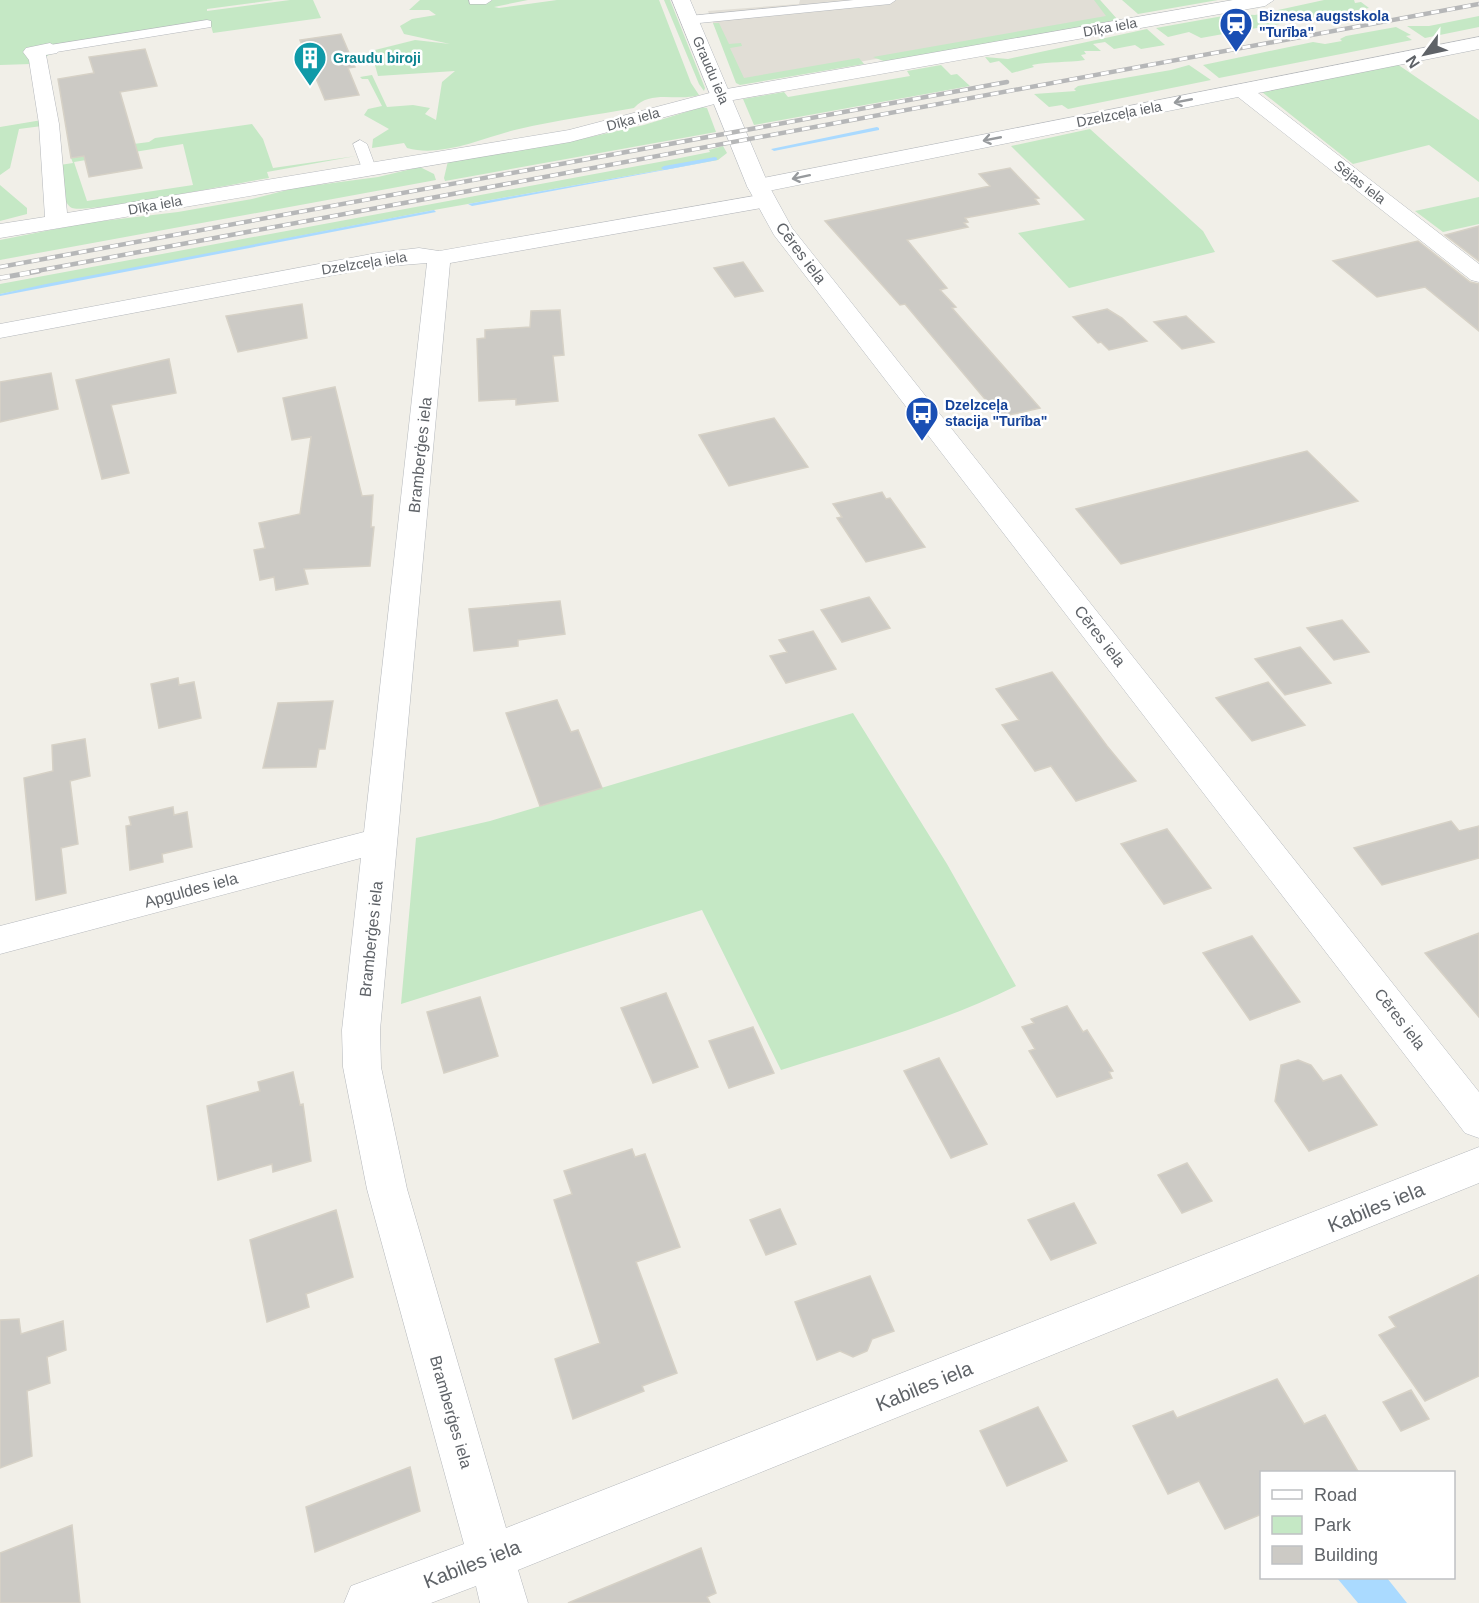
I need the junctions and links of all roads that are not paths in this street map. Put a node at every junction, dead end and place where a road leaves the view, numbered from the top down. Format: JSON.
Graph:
{"nodes":[{"id":1,"x":681,"y":0,"type":"edge"},
{"id":2,"x":890,"y":0,"type":"edge"},
{"id":3,"x":1265,"y":0,"type":"edge"},
{"id":4,"x":822,"y":3,"type":"edge"},
{"id":5,"x":1122,"y":8,"type":"dead end"},
{"id":6,"x":689,"y":20,"type":"junction"},
{"id":7,"x":1137,"y":22,"type":"junction"},
{"id":8,"x":207,"y":24,"type":"dead end"},
{"id":9,"x":1479,"y":43,"type":"edge"},
{"id":10,"x":50,"y":49,"type":"joint"},
{"id":11,"x":1241,"y":89,"type":"junction"},
{"id":12,"x":721,"y":96,"type":"junction"},
{"id":13,"x":741,"y":140,"type":"joint"},
{"id":14,"x":360,"y":144,"type":"dead end"},
{"id":15,"x":370,"y":171,"type":"junction"},
{"id":16,"x":762,"y":194,"type":"junction"},
{"id":17,"x":57,"y":223,"type":"junction"},
{"id":18,"x":0,"y":231,"type":"edge"},
{"id":19,"x":439,"y":258,"type":"junction"},
{"id":20,"x":1479,"y":275,"type":"edge"},
{"id":21,"x":0,"y":331,"type":"edge"},
{"id":22,"x":382,"y":840,"type":"junction"},
{"id":23,"x":0,"y":940,"type":"edge"},
{"id":24,"x":1479,"y":1121,"type":"edge"},
{"id":25,"x":1479,"y":1165,"type":"edge"},
{"id":26,"x":492,"y":1557,"type":"junction"},
{"id":27,"x":368,"y":1603,"type":"edge"},
{"id":28,"x":504,"y":1603,"type":"edge"}],
"edges":[{"from":1,"to":6,"type":"street","name":"Graudu iela"},
{"from":2,"to":4,"type":"lane"},
{"from":3,"to":7,"type":"street","name":"Dīķa iela"},
{"from":4,"to":6,"type":"lane"},
{"from":5,"to":7,"type":"street"},
{"from":6,"to":12,"type":"street","name":"Graudu iela"},
{"from":7,"to":12,"type":"street","name":"Dīķa iela"},
{"from":8,"to":10,"type":"lane"},
{"from":9,"to":11,"type":"street","name":"Dzelzceļa iela"},
{"from":10,"to":17,"type":"street"},
{"from":11,"to":16,"type":"street","name":"Dzelzceļa iela","one_way":true},
{"from":11,"to":20,"type":"street","name":"Sējas iela"},
{"from":12,"to":13,"type":"street","name":"Graudu iela"},
{"from":12,"to":15,"type":"street","name":"Dīķa iela"},
{"from":13,"to":16,"type":"street","name":"Cēres iela"},
{"from":14,"to":15,"type":"lane"},
{"from":15,"to":17,"type":"street","name":"Dīķa iela"},
{"from":16,"to":19,"type":"street","name":"Dzelzceļa iela"},
{"from":16,"to":24,"type":"street","name":"Cēres iela"},
{"from":17,"to":18,"type":"street","name":"Dīķa iela"},
{"from":19,"to":21,"type":"street","name":"Dzelzceļa iela"},
{"from":19,"to":22,"type":"street","name":"Bramberģes iela"},
{"from":22,"to":23,"type":"street","name":"Apguldes iela"},
{"from":22,"to":26,"type":"street","name":"Bramberģes iela"},
{"from":25,"to":26,"type":"street","name":"Kabiles iela"},
{"from":26,"to":27,"type":"street","name":"Kabiles iela"},
{"from":26,"to":28,"type":"street","name":"Bramberģes iela"}]}
